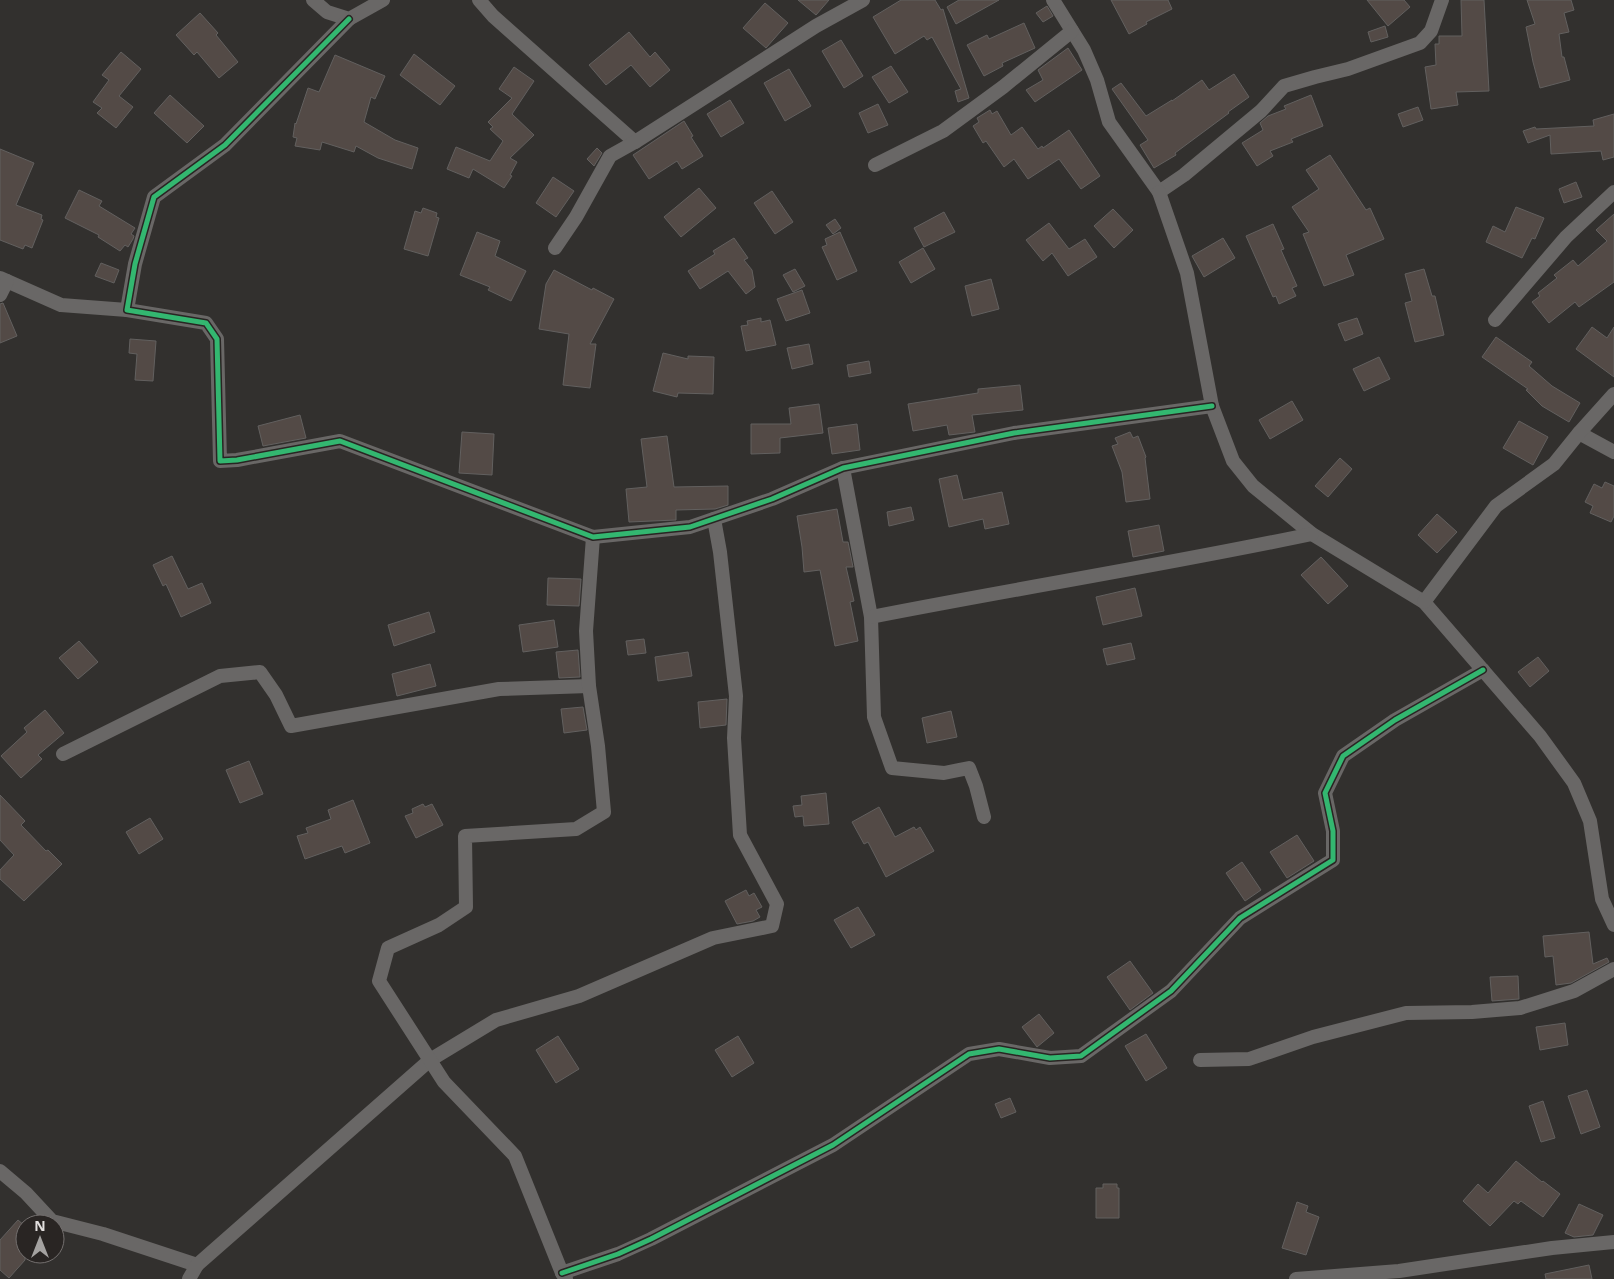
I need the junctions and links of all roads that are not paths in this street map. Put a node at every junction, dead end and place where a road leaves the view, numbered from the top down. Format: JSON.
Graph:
{"nodes":[{"id":1,"x":314,"y":0,"type":"edge"},
{"id":2,"x":383,"y":0,"type":"edge"},
{"id":3,"x":479,"y":0,"type":"edge"},
{"id":4,"x":863,"y":0,"type":"edge"},
{"id":5,"x":1053,"y":0,"type":"edge"},
{"id":6,"x":1442,"y":0,"type":"edge"},
{"id":7,"x":348,"y":19,"type":"junction"},
{"id":8,"x":1072,"y":31,"type":"junction"},
{"id":9,"x":636,"y":142,"type":"junction"},
{"id":10,"x":875,"y":165,"type":"dead end"},
{"id":11,"x":1159,"y":192,"type":"junction"},
{"id":12,"x":1614,"y":192,"type":"edge"},
{"id":13,"x":555,"y":248,"type":"dead end"},
{"id":14,"x":4,"y":279,"type":"edge"},
{"id":15,"x":0,"y":294,"type":"edge"},
{"id":16,"x":127,"y":310,"type":"junction"},
{"id":17,"x":1495,"y":320,"type":"dead end"},
{"id":18,"x":1614,"y":394,"type":"edge"},
{"id":19,"x":1212,"y":406,"type":"junction"},
{"id":20,"x":1579,"y":433,"type":"junction"},
{"id":21,"x":1614,"y":452,"type":"edge"},
{"id":22,"x":843,"y":468,"type":"junction"},
{"id":23,"x":714,"y":519,"type":"junction"},
{"id":24,"x":1312,"y":534,"type":"junction"},
{"id":25,"x":593,"y":537,"type":"junction"},
{"id":26,"x":1424,"y":602,"type":"junction"},
{"id":27,"x":871,"y":617,"type":"junction"},
{"id":28,"x":1482,"y":670,"type":"junction"},
{"id":29,"x":589,"y":686,"type":"junction"},
{"id":30,"x":63,"y":754,"type":"dead end"},
{"id":31,"x":984,"y":817,"type":"dead end"},
{"id":32,"x":1614,"y":924,"type":"edge"},
{"id":33,"x":1614,"y":969,"type":"edge"},
{"id":34,"x":430,"y":1060,"type":"junction"},
{"id":35,"x":1200,"y":1060,"type":"dead end"},
{"id":36,"x":0,"y":1171,"type":"edge"},
{"id":37,"x":1614,"y":1242,"type":"edge"},
{"id":38,"x":197,"y":1265,"type":"junction"},
{"id":39,"x":564,"y":1276,"type":"edge"},
{"id":40,"x":189,"y":1279,"type":"edge"},
{"id":41,"x":1296,"y":1279,"type":"edge"}],
"edges":[{"from":1,"to":7,"type":"street"},
{"from":2,"to":7,"type":"street"},
{"from":3,"to":9,"type":"street"},
{"from":4,"to":9,"type":"street"},
{"from":5,"to":8,"type":"street"},
{"from":6,"to":11,"type":"street"},
{"from":7,"to":16,"type":"street"},
{"from":8,"to":10,"type":"street"},
{"from":8,"to":11,"type":"street"},
{"from":9,"to":13,"type":"street"},
{"from":11,"to":19,"type":"street"},
{"from":12,"to":17,"type":"street"},
{"from":14,"to":15,"type":"street"},
{"from":14,"to":16,"type":"street"},
{"from":16,"to":25,"type":"street"},
{"from":18,"to":20,"type":"street"},
{"from":19,"to":22,"type":"street"},
{"from":19,"to":24,"type":"street"},
{"from":20,"to":21,"type":"street"},
{"from":20,"to":26,"type":"street"},
{"from":22,"to":23,"type":"street"},
{"from":22,"to":27,"type":"street"},
{"from":23,"to":25,"type":"street"},
{"from":23,"to":34,"type":"street"},
{"from":24,"to":26,"type":"street"},
{"from":24,"to":27,"type":"street"},
{"from":25,"to":29,"type":"street"},
{"from":26,"to":28,"type":"street"},
{"from":27,"to":31,"type":"street"},
{"from":28,"to":32,"type":"street"},
{"from":28,"to":39,"type":"street"},
{"from":29,"to":30,"type":"street"},
{"from":29,"to":34,"type":"street"},
{"from":33,"to":35,"type":"street"},
{"from":34,"to":38,"type":"street"},
{"from":34,"to":39,"type":"street"},
{"from":36,"to":38,"type":"street"},
{"from":37,"to":41,"type":"street"},
{"from":38,"to":40,"type":"street"}]}
